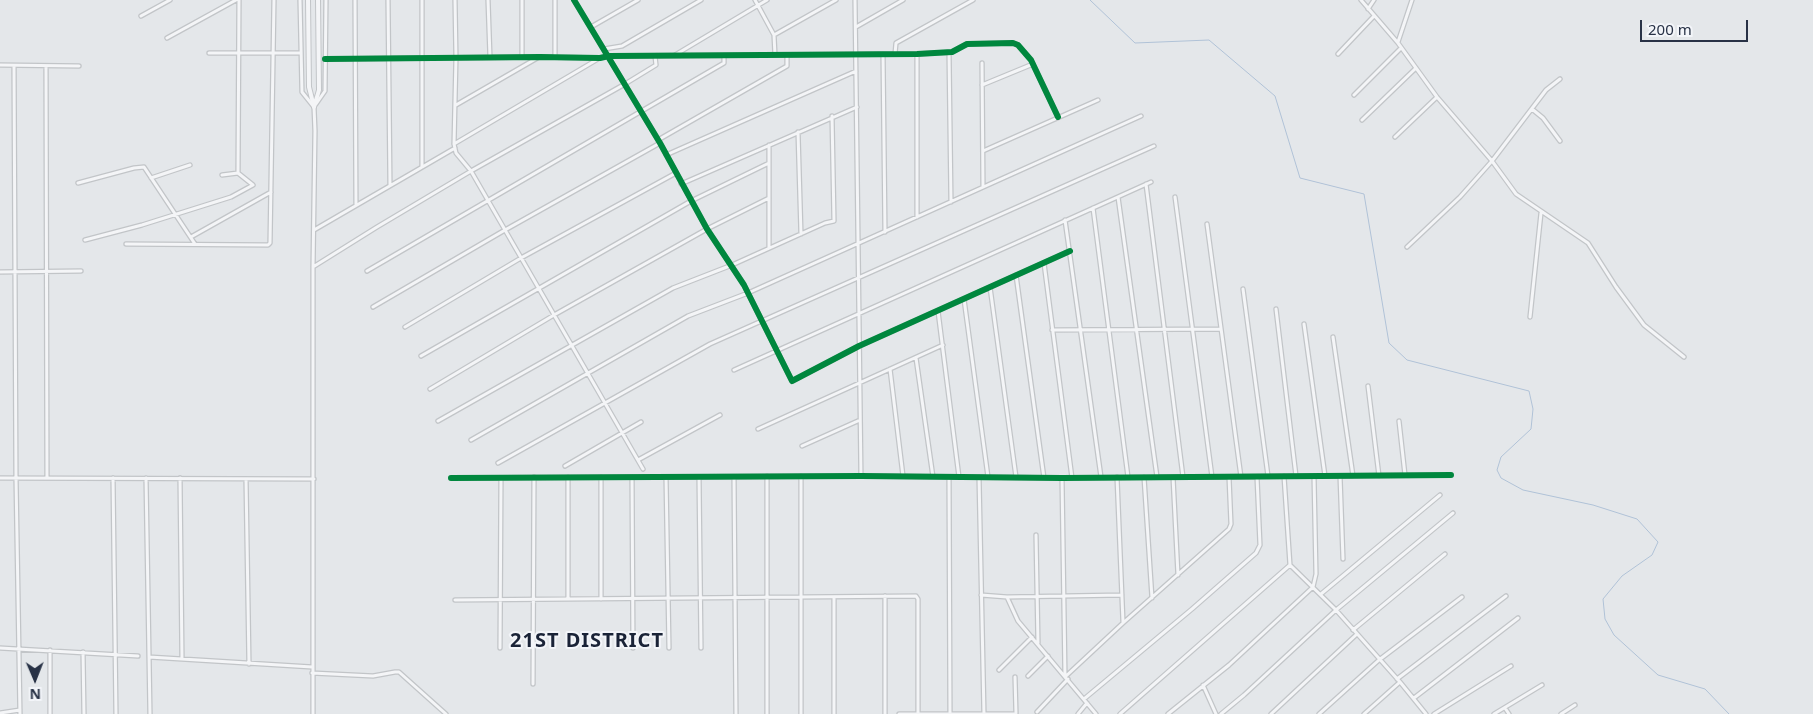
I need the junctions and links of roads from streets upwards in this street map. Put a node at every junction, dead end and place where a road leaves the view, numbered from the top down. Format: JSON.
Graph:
{"nodes":[{"id":1,"x":170,"y":0,"type":"edge"},
{"id":2,"x":238,"y":0,"type":"edge"},
{"id":3,"x":274,"y":0,"type":"edge"},
{"id":4,"x":300,"y":0,"type":"edge"},
{"id":5,"x":308,"y":0,"type":"edge"},
{"id":6,"x":318,"y":0,"type":"edge"},
{"id":7,"x":326,"y":0,"type":"edge"},
{"id":8,"x":355,"y":0,"type":"edge"},
{"id":9,"x":388,"y":0,"type":"edge"},
{"id":10,"x":422,"y":0,"type":"edge"},
{"id":11,"x":455,"y":0,"type":"edge"},
{"id":12,"x":488,"y":0,"type":"edge"},
{"id":13,"x":522,"y":0,"type":"edge"},
{"id":14,"x":555,"y":0,"type":"edge"},
{"id":15,"x":574,"y":0,"type":"edge"},
{"id":16,"x":638,"y":0,"type":"edge"},
{"id":17,"x":701,"y":0,"type":"edge"},
{"id":18,"x":755,"y":0,"type":"edge"},
{"id":19,"x":767,"y":0,"type":"edge"},
{"id":20,"x":836,"y":0,"type":"edge"},
{"id":21,"x":855,"y":0,"type":"edge"},
{"id":22,"x":903,"y":0,"type":"edge"},
{"id":23,"x":973,"y":0,"type":"edge"},
{"id":24,"x":1361,"y":0,"type":"edge"},
{"id":25,"x":1374,"y":0,"type":"edge"},
{"id":26,"x":1412,"y":0,"type":"edge"},
{"id":27,"x":758,"y":5,"type":"junction"},
{"id":28,"x":1368,"y":9,"type":"junction"},
{"id":29,"x":141,"y":16,"type":"dead end"},
{"id":30,"x":1374,"y":16,"type":"junction"},
{"id":31,"x":591,"y":27,"type":"junction"},
{"id":32,"x":856,"y":27,"type":"junction"},
{"id":33,"x":774,"y":35,"type":"junction"},
{"id":34,"x":167,"y":38,"type":"dead end"},
{"id":35,"x":1398,"y":43,"type":"junction"},
{"id":36,"x":1401,"y":48,"type":"junction"},
{"id":37,"x":604,"y":49,"type":"junction"},
{"id":38,"x":240,"y":52,"type":"junction"},
{"id":39,"x":949,"y":52,"type":"junction"},
{"id":40,"x":209,"y":53,"type":"dead end"},
{"id":41,"x":274,"y":53,"type":"junction"},
{"id":42,"x":300,"y":53,"type":"junction"},
{"id":43,"x":883,"y":54,"type":"junction"},
{"id":44,"x":895,"y":54,"type":"junction"},
{"id":45,"x":917,"y":54,"type":"junction"},
{"id":46,"x":1338,"y":54,"type":"dead end"},
{"id":47,"x":776,"y":55,"type":"junction"},
{"id":48,"x":787,"y":55,"type":"junction"},
{"id":49,"x":856,"y":55,"type":"junction"},
{"id":50,"x":608,"y":56,"type":"junction"},
{"id":51,"x":655,"y":56,"type":"junction"},
{"id":52,"x":673,"y":56,"type":"junction"},
{"id":53,"x":724,"y":56,"type":"junction"},
{"id":54,"x":490,"y":57,"type":"junction"},
{"id":55,"x":522,"y":57,"type":"junction"},
{"id":56,"x":540,"y":57,"type":"junction"},
{"id":57,"x":555,"y":57,"type":"junction"},
{"id":58,"x":355,"y":58,"type":"junction"},
{"id":59,"x":388,"y":58,"type":"junction"},
{"id":60,"x":423,"y":58,"type":"junction"},
{"id":61,"x":456,"y":58,"type":"junction"},
{"id":62,"x":600,"y":58,"type":"junction"},
{"id":63,"x":325,"y":59,"type":"junction"},
{"id":64,"x":982,"y":63,"type":"dead end"},
{"id":65,"x":1033,"y":64,"type":"junction"},
{"id":66,"x":0,"y":65,"type":"edge"},
{"id":67,"x":14,"y":66,"type":"junction"},
{"id":68,"x":46,"y":66,"type":"junction"},
{"id":69,"x":79,"y":66,"type":"dead end"},
{"id":70,"x":1416,"y":68,"type":"junction"},
{"id":71,"x":856,"y":71,"type":"junction"},
{"id":72,"x":1560,"y":79,"type":"dead end"},
{"id":73,"x":625,"y":84,"type":"junction"},
{"id":74,"x":982,"y":85,"type":"junction"},
{"id":75,"x":1354,"y":95,"type":"dead end"},
{"id":76,"x":1438,"y":97,"type":"junction"},
{"id":77,"x":1098,"y":100,"type":"dead end"},
{"id":78,"x":456,"y":106,"type":"junction"},
{"id":79,"x":314,"y":107,"type":"junction"},
{"id":80,"x":857,"y":107,"type":"junction"},
{"id":81,"x":1532,"y":109,"type":"junction"},
{"id":82,"x":642,"y":112,"type":"junction"},
{"id":83,"x":832,"y":116,"type":"junction"},
{"id":84,"x":1141,"y":116,"type":"dead end"},
{"id":85,"x":1058,"y":117,"type":"junction"},
{"id":86,"x":1362,"y":120,"type":"dead end"},
{"id":87,"x":798,"y":131,"type":"junction"},
{"id":88,"x":1396,"y":137,"type":"dead end"},
{"id":89,"x":659,"y":141,"type":"junction"},
{"id":90,"x":1560,"y":141,"type":"dead end"},
{"id":91,"x":769,"y":145,"type":"junction"},
{"id":92,"x":454,"y":146,"type":"junction"},
{"id":93,"x":1154,"y":146,"type":"dead end"},
{"id":94,"x":983,"y":151,"type":"junction"},
{"id":95,"x":666,"y":155,"type":"junction"},
{"id":96,"x":1492,"y":162,"type":"junction"},
{"id":97,"x":769,"y":163,"type":"junction"},
{"id":98,"x":190,"y":165,"type":"dead end"},
{"id":99,"x":422,"y":167,"type":"junction"},
{"id":100,"x":471,"y":171,"type":"junction"},
{"id":101,"x":238,"y":173,"type":"junction"},
{"id":102,"x":676,"y":173,"type":"junction"},
{"id":103,"x":222,"y":175,"type":"dead end"},
{"id":104,"x":151,"y":178,"type":"junction"},
{"id":105,"x":1151,"y":182,"type":"dead end"},
{"id":106,"x":78,"y":183,"type":"dead end"},
{"id":107,"x":681,"y":184,"type":"junction"},
{"id":108,"x":1146,"y":184,"type":"junction"},
{"id":109,"x":390,"y":185,"type":"junction"},
{"id":110,"x":984,"y":187,"type":"junction"},
{"id":111,"x":271,"y":192,"type":"junction"},
{"id":112,"x":1118,"y":197,"type":"junction"},
{"id":113,"x":1175,"y":197,"type":"dead end"},
{"id":114,"x":769,"y":198,"type":"junction"},
{"id":115,"x":691,"y":201,"type":"junction"},
{"id":116,"x":489,"y":202,"type":"junction"},
{"id":117,"x":951,"y":202,"type":"junction"},
{"id":118,"x":356,"y":205,"type":"junction"},
{"id":119,"x":1093,"y":208,"type":"junction"},
{"id":120,"x":1541,"y":213,"type":"junction"},
{"id":121,"x":175,"y":214,"type":"junction"},
{"id":122,"x":917,"y":217,"type":"junction"},
{"id":123,"x":1066,"y":220,"type":"junction"},
{"id":124,"x":1206,"y":224,"type":"dead end"},
{"id":125,"x":707,"y":229,"type":"junction"},
{"id":126,"x":314,"y":230,"type":"junction"},
{"id":127,"x":505,"y":230,"type":"junction"},
{"id":128,"x":885,"y":232,"type":"junction"},
{"id":129,"x":801,"y":234,"type":"junction"},
{"id":130,"x":190,"y":238,"type":"junction"},
{"id":131,"x":86,"y":240,"type":"dead end"},
{"id":132,"x":126,"y":244,"type":"dead end"},
{"id":133,"x":195,"y":244,"type":"junction"},
{"id":134,"x":858,"y":244,"type":"junction"},
{"id":135,"x":1407,"y":247,"type":"dead end"},
{"id":136,"x":769,"y":248,"type":"junction"},
{"id":137,"x":1070,"y":251,"type":"junction"},
{"id":138,"x":521,"y":258,"type":"junction"},
{"id":139,"x":1044,"y":263,"type":"junction"},
{"id":140,"x":732,"y":265,"type":"junction"},
{"id":141,"x":313,"y":267,"type":"junction"},
{"id":142,"x":81,"y":271,"type":"dead end"},
{"id":143,"x":367,"y":271,"type":"dead end"},
{"id":144,"x":0,"y":272,"type":"edge"},
{"id":145,"x":15,"y":272,"type":"junction"},
{"id":146,"x":46,"y":272,"type":"junction"},
{"id":147,"x":1016,"y":275,"type":"junction"},
{"id":148,"x":859,"y":277,"type":"junction"},
{"id":149,"x":990,"y":287,"type":"junction"},
{"id":150,"x":538,"y":288,"type":"junction"},
{"id":151,"x":1243,"y":289,"type":"dead end"},
{"id":152,"x":748,"y":293,"type":"junction"},
{"id":153,"x":964,"y":299,"type":"junction"},
{"id":154,"x":372,"y":308,"type":"dead end"},
{"id":155,"x":1276,"y":309,"type":"dead end"},
{"id":156,"x":938,"y":311,"type":"junction"},
{"id":157,"x":859,"y":314,"type":"junction"},
{"id":158,"x":554,"y":315,"type":"junction"},
{"id":159,"x":1530,"y":317,"type":"dead end"},
{"id":160,"x":762,"y":321,"type":"junction"},
{"id":161,"x":1304,"y":324,"type":"dead end"},
{"id":162,"x":405,"y":327,"type":"dead end"},
{"id":163,"x":1136,"y":329,"type":"junction"},
{"id":164,"x":1164,"y":329,"type":"junction"},
{"id":165,"x":1192,"y":329,"type":"junction"},
{"id":166,"x":1220,"y":329,"type":"junction"},
{"id":167,"x":1052,"y":330,"type":"junction"},
{"id":168,"x":1081,"y":330,"type":"junction"},
{"id":169,"x":1108,"y":330,"type":"junction"},
{"id":170,"x":1333,"y":337,"type":"dead end"},
{"id":171,"x":571,"y":345,"type":"junction"},
{"id":172,"x":943,"y":345,"type":"junction"},
{"id":173,"x":860,"y":346,"type":"junction"},
{"id":174,"x":777,"y":351,"type":"junction"},
{"id":175,"x":421,"y":356,"type":"dead end"},
{"id":176,"x":1684,"y":357,"type":"dead end"},
{"id":177,"x":916,"y":358,"type":"junction"},
{"id":178,"x":734,"y":370,"type":"dead end"},
{"id":179,"x":890,"y":370,"type":"junction"},
{"id":180,"x":588,"y":373,"type":"junction"},
{"id":181,"x":860,"y":383,"type":"junction"},
{"id":182,"x":1368,"y":386,"type":"dead end"},
{"id":183,"x":430,"y":389,"type":"dead end"},
{"id":184,"x":605,"y":404,"type":"junction"},
{"id":185,"x":720,"y":415,"type":"dead end"},
{"id":186,"x":860,"y":420,"type":"junction"},
{"id":187,"x":438,"y":421,"type":"dead end"},
{"id":188,"x":1399,"y":421,"type":"dead end"},
{"id":189,"x":641,"y":422,"type":"dead end"},
{"id":190,"x":758,"y":429,"type":"dead end"},
{"id":191,"x":622,"y":432,"type":"junction"},
{"id":192,"x":471,"y":440,"type":"dead end"},
{"id":193,"x":802,"y":446,"type":"dead end"},
{"id":194,"x":638,"y":460,"type":"junction"},
{"id":195,"x":498,"y":463,"type":"dead end"},
{"id":196,"x":565,"y":466,"type":"dead end"},
{"id":197,"x":643,"y":469,"type":"dead end"},
{"id":198,"x":1405,"y":475,"type":"junction"},
{"id":199,"x":1451,"y":475,"type":"dead end"},
{"id":200,"x":767,"y":476,"type":"junction"},
{"id":201,"x":801,"y":476,"type":"junction"},
{"id":202,"x":861,"y":476,"type":"junction"},
{"id":203,"x":903,"y":476,"type":"junction"},
{"id":204,"x":933,"y":476,"type":"junction"},
{"id":205,"x":1268,"y":476,"type":"junction"},
{"id":206,"x":1284,"y":476,"type":"junction"},
{"id":207,"x":1296,"y":476,"type":"junction"},
{"id":208,"x":1314,"y":476,"type":"junction"},
{"id":209,"x":1325,"y":476,"type":"junction"},
{"id":210,"x":1340,"y":476,"type":"junction"},
{"id":211,"x":1352,"y":476,"type":"junction"},
{"id":212,"x":1378,"y":476,"type":"junction"},
{"id":213,"x":568,"y":477,"type":"junction"},
{"id":214,"x":601,"y":477,"type":"junction"},
{"id":215,"x":632,"y":477,"type":"junction"},
{"id":216,"x":666,"y":477,"type":"junction"},
{"id":217,"x":699,"y":477,"type":"junction"},
{"id":218,"x":734,"y":477,"type":"junction"},
{"id":219,"x":949,"y":477,"type":"junction"},
{"id":220,"x":958,"y":477,"type":"junction"},
{"id":221,"x":979,"y":477,"type":"junction"},
{"id":222,"x":988,"y":477,"type":"junction"},
{"id":223,"x":1016,"y":477,"type":"junction"},
{"id":224,"x":1117,"y":477,"type":"junction"},
{"id":225,"x":1128,"y":477,"type":"junction"},
{"id":226,"x":1144,"y":477,"type":"junction"},
{"id":227,"x":1157,"y":477,"type":"junction"},
{"id":228,"x":1173,"y":477,"type":"junction"},
{"id":229,"x":1183,"y":477,"type":"junction"},
{"id":230,"x":1212,"y":477,"type":"junction"},
{"id":231,"x":1229,"y":477,"type":"junction"},
{"id":232,"x":1241,"y":477,"type":"junction"},
{"id":233,"x":1257,"y":477,"type":"junction"},
{"id":234,"x":0,"y":478,"type":"edge"},
{"id":235,"x":16,"y":478,"type":"junction"},
{"id":236,"x":47,"y":478,"type":"junction"},
{"id":237,"x":113,"y":478,"type":"junction"},
{"id":238,"x":146,"y":478,"type":"junction"},
{"id":239,"x":180,"y":478,"type":"junction"},
{"id":240,"x":452,"y":478,"type":"dead end"},
{"id":241,"x":501,"y":478,"type":"junction"},
{"id":242,"x":534,"y":478,"type":"junction"},
{"id":243,"x":1044,"y":478,"type":"junction"},
{"id":244,"x":1062,"y":478,"type":"junction"},
{"id":245,"x":1072,"y":478,"type":"junction"},
{"id":246,"x":1101,"y":478,"type":"junction"},
{"id":247,"x":246,"y":479,"type":"junction"},
{"id":248,"x":314,"y":480,"type":"junction"},
{"id":249,"x":1440,"y":495,"type":"dead end"},
{"id":250,"x":1453,"y":513,"type":"dead end"},
{"id":251,"x":1036,"y":535,"type":"dead end"},
{"id":252,"x":1445,"y":554,"type":"dead end"},
{"id":253,"x":1343,"y":559,"type":"dead end"},
{"id":254,"x":1290,"y":565,"type":"junction"},
{"id":255,"x":1178,"y":576,"type":"junction"},
{"id":256,"x":1313,"y":587,"type":"junction"},
{"id":257,"x":1321,"y":594,"type":"junction"},
{"id":258,"x":981,"y":595,"type":"junction"},
{"id":259,"x":1122,"y":595,"type":"junction"},
{"id":260,"x":885,"y":596,"type":"junction"},
{"id":261,"x":1037,"y":596,"type":"junction"},
{"id":262,"x":1064,"y":596,"type":"junction"},
{"id":263,"x":1506,"y":596,"type":"dead end"},
{"id":264,"x":767,"y":597,"type":"junction"},
{"id":265,"x":801,"y":597,"type":"junction"},
{"id":266,"x":834,"y":597,"type":"junction"},
{"id":267,"x":1008,"y":597,"type":"junction"},
{"id":268,"x":1462,"y":597,"type":"dead end"},
{"id":269,"x":668,"y":598,"type":"junction"},
{"id":270,"x":700,"y":598,"type":"junction"},
{"id":271,"x":735,"y":598,"type":"junction"},
{"id":272,"x":1152,"y":598,"type":"junction"},
{"id":273,"x":568,"y":599,"type":"junction"},
{"id":274,"x":601,"y":599,"type":"junction"},
{"id":275,"x":633,"y":599,"type":"junction"},
{"id":276,"x":455,"y":600,"type":"dead end"},
{"id":277,"x":500,"y":600,"type":"junction"},
{"id":278,"x":534,"y":600,"type":"junction"},
{"id":279,"x":1336,"y":610,"type":"junction"},
{"id":280,"x":1518,"y":618,"type":"dead end"},
{"id":281,"x":1123,"y":623,"type":"junction"},
{"id":282,"x":1353,"y":630,"type":"junction"},
{"id":283,"x":1358,"y":634,"type":"junction"},
{"id":284,"x":1032,"y":637,"type":"junction"},
{"id":285,"x":1038,"y":643,"type":"junction"},
{"id":286,"x":0,"y":648,"type":"edge"},
{"id":287,"x":18,"y":648,"type":"junction"},
{"id":288,"x":500,"y":648,"type":"dead end"},
{"id":289,"x":633,"y":648,"type":"dead end"},
{"id":290,"x":669,"y":648,"type":"dead end"},
{"id":291,"x":700,"y":648,"type":"dead end"},
{"id":292,"x":50,"y":650,"type":"junction"},
{"id":293,"x":83,"y":652,"type":"junction"},
{"id":294,"x":114,"y":654,"type":"junction"},
{"id":295,"x":138,"y":656,"type":"dead end"},
{"id":296,"x":1048,"y":656,"type":"junction"},
{"id":297,"x":149,"y":657,"type":"junction"},
{"id":298,"x":182,"y":659,"type":"junction"},
{"id":299,"x":1379,"y":660,"type":"junction"},
{"id":300,"x":249,"y":664,"type":"junction"},
{"id":301,"x":1511,"y":666,"type":"dead end"},
{"id":302,"x":312,"y":667,"type":"junction"},
{"id":303,"x":999,"y":670,"type":"dead end"},
{"id":304,"x":312,"y":673,"type":"junction"},
{"id":305,"x":1028,"y":676,"type":"dead end"},
{"id":306,"x":1015,"y":677,"type":"dead end"},
{"id":307,"x":1066,"y":678,"type":"junction"},
{"id":308,"x":1398,"y":681,"type":"junction"},
{"id":309,"x":533,"y":684,"type":"dead end"},
{"id":310,"x":1203,"y":685,"type":"junction"},
{"id":311,"x":1542,"y":686,"type":"dead end"},
{"id":312,"x":1414,"y":698,"type":"junction"},
{"id":313,"x":1084,"y":699,"type":"junction"},
{"id":314,"x":1088,"y":703,"type":"junction"},
{"id":315,"x":1575,"y":705,"type":"dead end"},
{"id":316,"x":1505,"y":708,"type":"junction"},
{"id":317,"x":20,"y":712,"type":"edge"},
{"id":318,"x":1037,"y":712,"type":"dead end"},
{"id":319,"x":0,"y":714,"type":"edge"},
{"id":320,"x":50,"y":714,"type":"edge"},
{"id":321,"x":84,"y":714,"type":"edge"},
{"id":322,"x":116,"y":714,"type":"edge"},
{"id":323,"x":150,"y":714,"type":"edge"},
{"id":324,"x":313,"y":714,"type":"edge"},
{"id":325,"x":446,"y":714,"type":"edge"},
{"id":326,"x":736,"y":714,"type":"edge"},
{"id":327,"x":767,"y":714,"type":"edge"},
{"id":328,"x":801,"y":714,"type":"edge"},
{"id":329,"x":834,"y":714,"type":"edge"},
{"id":330,"x":885,"y":714,"type":"edge"},
{"id":331,"x":899,"y":714,"type":"edge"},
{"id":332,"x":918,"y":714,"type":"edge"},
{"id":333,"x":950,"y":714,"type":"edge"},
{"id":334,"x":984,"y":714,"type":"edge"},
{"id":335,"x":1016,"y":714,"type":"edge"},
{"id":336,"x":1078,"y":714,"type":"edge"},
{"id":337,"x":1096,"y":714,"type":"edge"},
{"id":338,"x":1120,"y":714,"type":"edge"},
{"id":339,"x":1168,"y":714,"type":"edge"},
{"id":340,"x":1216,"y":714,"type":"edge"},
{"id":341,"x":1221,"y":714,"type":"edge"},
{"id":342,"x":1271,"y":714,"type":"edge"},
{"id":343,"x":1319,"y":714,"type":"edge"},
{"id":344,"x":1364,"y":714,"type":"edge"},
{"id":345,"x":1426,"y":714,"type":"edge"},
{"id":346,"x":1434,"y":714,"type":"edge"},
{"id":347,"x":1494,"y":714,"type":"edge"},
{"id":348,"x":1509,"y":714,"type":"edge"},
{"id":349,"x":1561,"y":714,"type":"edge"}],
"edges":[{"from":1,"to":29,"type":"street"},
{"from":2,"to":34,"type":"street"},
{"from":2,"to":38,"type":"street"},
{"from":3,"to":41,"type":"street"},
{"from":4,"to":42,"type":"street"},
{"from":5,"to":79,"type":"street"},
{"from":6,"to":79,"type":"street"},
{"from":7,"to":63,"type":"street"},
{"from":8,"to":58,"type":"street"},
{"from":9,"to":59,"type":"street"},
{"from":10,"to":60,"type":"street"},
{"from":11,"to":61,"type":"street"},
{"from":12,"to":54,"type":"street"},
{"from":13,"to":55,"type":"street"},
{"from":14,"to":57,"type":"street"},
{"from":15,"to":31,"type":"street"},
{"from":16,"to":31,"type":"street"},
{"from":17,"to":37,"type":"street"},
{"from":18,"to":27,"type":"street"},
{"from":19,"to":27,"type":"street"},
{"from":20,"to":33,"type":"street"},
{"from":21,"to":32,"type":"street"},
{"from":22,"to":32,"type":"street"},
{"from":23,"to":44,"type":"street"},
{"from":24,"to":28,"type":"street"},
{"from":25,"to":28,"type":"street"},
{"from":26,"to":35,"type":"street"},
{"from":27,"to":33,"type":"street"},
{"from":27,"to":52,"type":"street"},
{"from":28,"to":30,"type":"street"},
{"from":30,"to":35,"type":"street"},
{"from":30,"to":46,"type":"street"},
{"from":31,"to":37,"type":"street"},
{"from":32,"to":49,"type":"street"},
{"from":33,"to":47,"type":"street"},
{"from":35,"to":36,"type":"street"},
{"from":36,"to":70,"type":"street"},
{"from":36,"to":75,"type":"street"},
{"from":37,"to":50,"type":"street"},
{"from":38,"to":40,"type":"street"},
{"from":38,"to":41,"type":"street"},
{"from":38,"to":101,"type":"street"},
{"from":39,"to":45,"type":"street"},
{"from":39,"to":65,"type":"street"},
{"from":39,"to":117,"type":"street"},
{"from":41,"to":42,"type":"street"},
{"from":41,"to":111,"type":"street"},
{"from":42,"to":79,"type":"street"},
{"from":43,"to":44,"type":"street"},
{"from":43,"to":49,"type":"street"},
{"from":43,"to":128,"type":"street"},
{"from":44,"to":45,"type":"street"},
{"from":45,"to":122,"type":"street"},
{"from":47,"to":48,"type":"street"},
{"from":47,"to":53,"type":"street"},
{"from":48,"to":49,"type":"street"},
{"from":48,"to":89,"type":"street"},
{"from":49,"to":71,"type":"street"},
{"from":50,"to":51,"type":"street"},
{"from":50,"to":62,"type":"street"},
{"from":50,"to":73,"type":"street"},
{"from":51,"to":52,"type":"street"},
{"from":51,"to":73,"type":"street"},
{"from":52,"to":53,"type":"street"},
{"from":53,"to":82,"type":"street"},
{"from":54,"to":55,"type":"street"},
{"from":54,"to":61,"type":"street"},
{"from":55,"to":56,"type":"street"},
{"from":56,"to":57,"type":"street"},
{"from":56,"to":78,"type":"street"},
{"from":57,"to":62,"type":"street"},
{"from":58,"to":59,"type":"street"},
{"from":58,"to":63,"type":"street"},
{"from":58,"to":118,"type":"street"},
{"from":59,"to":60,"type":"street"},
{"from":59,"to":109,"type":"street"},
{"from":60,"to":61,"type":"street"},
{"from":60,"to":99,"type":"street"},
{"from":61,"to":78,"type":"street"},
{"from":62,"to":92,"type":"street"},
{"from":63,"to":79,"type":"street"},
{"from":64,"to":74,"type":"street"},
{"from":65,"to":74,"type":"street"},
{"from":65,"to":85,"type":"street"},
{"from":66,"to":67,"type":"street"},
{"from":67,"to":68,"type":"street"},
{"from":67,"to":145,"type":"street"},
{"from":68,"to":69,"type":"street"},
{"from":68,"to":146,"type":"street"},
{"from":70,"to":76,"type":"street"},
{"from":70,"to":86,"type":"street"},
{"from":71,"to":80,"type":"street"},
{"from":71,"to":95,"type":"street"},
{"from":72,"to":81,"type":"street"},
{"from":73,"to":82,"type":"street"},
{"from":73,"to":100,"type":"street"},
{"from":74,"to":94,"type":"street"},
{"from":76,"to":88,"type":"street"},
{"from":76,"to":96,"type":"street"},
{"from":77,"to":85,"type":"street"},
{"from":78,"to":92,"type":"street"},
{"from":79,"to":126,"type":"street"},
{"from":80,"to":83,"type":"street"},
{"from":80,"to":134,"type":"street"},
{"from":81,"to":90,"type":"street"},
{"from":81,"to":96,"type":"street"},
{"from":82,"to":89,"type":"street"},
{"from":82,"to":116,"type":"street"},
{"from":83,"to":87,"type":"street"},
{"from":83,"to":129,"type":"street"},
{"from":84,"to":110,"type":"street"},
{"from":85,"to":94,"type":"street"},
{"from":87,"to":91,"type":"street"},
{"from":87,"to":129,"type":"street"},
{"from":89,"to":95,"type":"street"},
{"from":89,"to":127,"type":"street"},
{"from":91,"to":97,"type":"street"},
{"from":91,"to":107,"type":"street"},
{"from":92,"to":99,"type":"street"},
{"from":92,"to":100,"type":"street"},
{"from":93,"to":148,"type":"street"},
{"from":94,"to":110,"type":"street"},
{"from":95,"to":102,"type":"street"},
{"from":96,"to":120,"type":"street"},
{"from":96,"to":135,"type":"street"},
{"from":97,"to":114,"type":"street"},
{"from":97,"to":115,"type":"street"},
{"from":98,"to":104,"type":"street"},
{"from":99,"to":109,"type":"street"},
{"from":100,"to":116,"type":"street"},
{"from":100,"to":141,"type":"street"},
{"from":101,"to":103,"type":"street"},
{"from":101,"to":121,"type":"street"},
{"from":102,"to":107,"type":"street"},
{"from":102,"to":138,"type":"street"},
{"from":104,"to":106,"type":"street"},
{"from":104,"to":121,"type":"street"},
{"from":105,"to":108,"type":"street"},
{"from":107,"to":115,"type":"street"},
{"from":108,"to":112,"type":"street"},
{"from":108,"to":164,"type":"street"},
{"from":109,"to":118,"type":"street"},
{"from":110,"to":117,"type":"street"},
{"from":111,"to":130,"type":"street"},
{"from":111,"to":133,"type":"street"},
{"from":112,"to":119,"type":"street"},
{"from":112,"to":163,"type":"street"},
{"from":113,"to":165,"type":"street"},
{"from":114,"to":125,"type":"street"},
{"from":114,"to":136,"type":"street"},
{"from":115,"to":125,"type":"street"},
{"from":115,"to":150,"type":"street"},
{"from":116,"to":127,"type":"street"},
{"from":116,"to":143,"type":"street"},
{"from":117,"to":122,"type":"street"},
{"from":118,"to":126,"type":"street"},
{"from":119,"to":123,"type":"street"},
{"from":119,"to":169,"type":"street"},
{"from":120,"to":159,"type":"street"},
{"from":120,"to":176,"type":"street"},
{"from":121,"to":130,"type":"street"},
{"from":121,"to":131,"type":"street"},
{"from":122,"to":128,"type":"street"},
{"from":123,"to":137,"type":"street"},
{"from":123,"to":157,"type":"street"},
{"from":124,"to":166,"type":"street"},
{"from":125,"to":140,"type":"street"},
{"from":125,"to":158,"type":"street"},
{"from":126,"to":141,"type":"street"},
{"from":127,"to":138,"type":"street"},
{"from":127,"to":154,"type":"street"},
{"from":128,"to":134,"type":"street"},
{"from":129,"to":136,"type":"street"},
{"from":130,"to":133,"type":"street"},
{"from":132,"to":133,"type":"street"},
{"from":134,"to":148,"type":"street"},
{"from":134,"to":152,"type":"street"},
{"from":136,"to":140,"type":"street"},
{"from":137,"to":139,"type":"street"},
{"from":137,"to":168,"type":"street"},
{"from":138,"to":150,"type":"street"},
{"from":138,"to":162,"type":"street"},
{"from":139,"to":147,"type":"street"},
{"from":139,"to":167,"type":"street"},
{"from":140,"to":152,"type":"street"},
{"from":140,"to":171,"type":"street"},
{"from":141,"to":248,"type":"street"},
{"from":142,"to":146,"type":"street"},
{"from":144,"to":145,"type":"street"},
{"from":145,"to":146,"type":"street"},
{"from":145,"to":235,"type":"street"},
{"from":146,"to":236,"type":"street"},
{"from":147,"to":149,"type":"street"},
{"from":147,"to":243,"type":"street"},
{"from":148,"to":157,"type":"street"},
{"from":148,"to":160,"type":"street"},
{"from":149,"to":153,"type":"street"},
{"from":149,"to":223,"type":"street"},
{"from":150,"to":158,"type":"street"},
{"from":150,"to":175,"type":"street"},
{"from":151,"to":205,"type":"street"},
{"from":152,"to":160,"type":"street"},
{"from":152,"to":180,"type":"street"},
{"from":153,"to":156,"type":"street"},
{"from":153,"to":222,"type":"street"},
{"from":155,"to":207,"type":"street"},
{"from":156,"to":172,"type":"street"},
{"from":156,"to":173,"type":"street"},
{"from":157,"to":173,"type":"street"},
{"from":157,"to":174,"type":"street"},
{"from":158,"to":171,"type":"street"},
{"from":158,"to":183,"type":"street"},
{"from":160,"to":174,"type":"street"},
{"from":160,"to":184,"type":"street"},
{"from":161,"to":209,"type":"street"},
{"from":163,"to":164,"type":"street"},
{"from":163,"to":169,"type":"street"},
{"from":163,"to":227,"type":"street"},
{"from":164,"to":165,"type":"street"},
{"from":164,"to":229,"type":"street"},
{"from":165,"to":166,"type":"street"},
{"from":165,"to":230,"type":"street"},
{"from":166,"to":232,"type":"street"},
{"from":167,"to":168,"type":"street"},
{"from":167,"to":245,"type":"street"},
{"from":168,"to":169,"type":"street"},
{"from":168,"to":246,"type":"street"},
{"from":169,"to":225,"type":"street"},
{"from":170,"to":211,"type":"street"},
{"from":171,"to":180,"type":"street"},
{"from":171,"to":187,"type":"street"},
{"from":172,"to":177,"type":"street"},
{"from":172,"to":220,"type":"street"},
{"from":173,"to":174,"type":"street"},
{"from":173,"to":181,"type":"street"},
{"from":174,"to":178,"type":"street"},
{"from":177,"to":179,"type":"street"},
{"from":177,"to":204,"type":"street"},
{"from":179,"to":181,"type":"street"},
{"from":179,"to":203,"type":"street"},
{"from":180,"to":184,"type":"street"},
{"from":180,"to":192,"type":"street"},
{"from":181,"to":186,"type":"street"},
{"from":181,"to":190,"type":"street"},
{"from":182,"to":212,"type":"street"},
{"from":184,"to":191,"type":"street"},
{"from":184,"to":195,"type":"street"},
{"from":185,"to":194,"type":"street"},
{"from":186,"to":193,"type":"street"},
{"from":186,"to":202,"type":"street"},
{"from":188,"to":198,"type":"street"},
{"from":189,"to":191,"type":"street"},
{"from":191,"to":194,"type":"street"},
{"from":191,"to":196,"type":"street"},
{"from":194,"to":197,"type":"street"},
{"from":198,"to":199,"type":"street"},
{"from":198,"to":212,"type":"street"},
{"from":200,"to":201,"type":"street"},
{"from":200,"to":218,"type":"street"},
{"from":200,"to":264,"type":"street"},
{"from":201,"to":202,"type":"street"},
{"from":201,"to":265,"type":"street"},
{"from":202,"to":203,"type":"street"},
{"from":203,"to":204,"type":"street"},
{"from":204,"to":219,"type":"street"},
{"from":205,"to":206,"type":"street"},
{"from":205,"to":233,"type":"street"},
{"from":206,"to":207,"type":"street"},
{"from":206,"to":254,"type":"street"},
{"from":207,"to":208,"type":"street"},
{"from":208,"to":209,"type":"street"},
{"from":208,"to":256,"type":"street"},
{"from":209,"to":210,"type":"street"},
{"from":210,"to":211,"type":"street"},
{"from":210,"to":253,"type":"street"},
{"from":211,"to":212,"type":"street"},
{"from":213,"to":214,"type":"street"},
{"from":213,"to":242,"type":"street"},
{"from":213,"to":273,"type":"street"},
{"from":214,"to":215,"type":"street"},
{"from":214,"to":274,"type":"street"},
{"from":215,"to":216,"type":"street"},
{"from":215,"to":275,"type":"street"},
{"from":216,"to":217,"type":"street"},
{"from":216,"to":269,"type":"street"},
{"from":217,"to":218,"type":"street"},
{"from":217,"to":270,"type":"street"},
{"from":218,"to":271,"type":"street"},
{"from":219,"to":220,"type":"street"},
{"from":219,"to":333,"type":"street"},
{"from":220,"to":221,"type":"street"},
{"from":221,"to":222,"type":"street"},
{"from":221,"to":258,"type":"street"},
{"from":222,"to":223,"type":"street"},
{"from":223,"to":243,"type":"street"},
{"from":224,"to":225,"type":"street"},
{"from":224,"to":246,"type":"street"},
{"from":224,"to":259,"type":"street"},
{"from":225,"to":226,"type":"street"},
{"from":226,"to":227,"type":"street"},
{"from":226,"to":272,"type":"street"},
{"from":227,"to":228,"type":"street"},
{"from":228,"to":229,"type":"street"},
{"from":228,"to":255,"type":"street"},
{"from":229,"to":230,"type":"street"},
{"from":230,"to":231,"type":"street"},
{"from":231,"to":232,"type":"street"},
{"from":231,"to":255,"type":"street"},
{"from":232,"to":233,"type":"street"},
{"from":233,"to":313,"type":"street"},
{"from":234,"to":235,"type":"street"},
{"from":235,"to":236,"type":"street"},
{"from":235,"to":287,"type":"street"},
{"from":236,"to":237,"type":"street"},
{"from":237,"to":238,"type":"street"},
{"from":237,"to":294,"type":"street"},
{"from":238,"to":239,"type":"street"},
{"from":238,"to":297,"type":"street"},
{"from":239,"to":247,"type":"street"},
{"from":239,"to":298,"type":"street"},
{"from":240,"to":241,"type":"street"},
{"from":241,"to":242,"type":"street"},
{"from":241,"to":277,"type":"street"},
{"from":242,"to":278,"type":"street"},
{"from":243,"to":244,"type":"street"},
{"from":244,"to":245,"type":"street"},
{"from":244,"to":262,"type":"street"},
{"from":245,"to":246,"type":"street"},
{"from":247,"to":248,"type":"street"},
{"from":247,"to":300,"type":"street"},
{"from":248,"to":302,"type":"street"},
{"from":249,"to":257,"type":"street"},
{"from":250,"to":279,"type":"street"},
{"from":251,"to":261,"type":"street"},
{"from":252,"to":282,"type":"street"},
{"from":254,"to":256,"type":"street"},
{"from":254,"to":338,"type":"street"},
{"from":255,"to":272,"type":"street"},
{"from":256,"to":257,"type":"street"},
{"from":256,"to":310,"type":"street"},
{"from":257,"to":279,"type":"street"},
{"from":258,"to":267,"type":"street"},
{"from":258,"to":334,"type":"street"},
{"from":259,"to":262,"type":"street"},
{"from":259,"to":281,"type":"street"},
{"from":260,"to":266,"type":"street"},
{"from":260,"to":330,"type":"street"},
{"from":260,"to":332,"type":"street"},
{"from":261,"to":262,"type":"street"},
{"from":261,"to":267,"type":"street"},
{"from":261,"to":285,"type":"street"},
{"from":262,"to":307,"type":"street"},
{"from":263,"to":308,"type":"street"},
{"from":264,"to":265,"type":"street"},
{"from":264,"to":271,"type":"street"},
{"from":264,"to":327,"type":"street"},
{"from":265,"to":266,"type":"street"},
{"from":265,"to":328,"type":"street"},
{"from":266,"to":329,"type":"street"},
{"from":267,"to":284,"type":"street"},
{"from":268,"to":299,"type":"street"},
{"from":269,"to":270,"type":"street"},
{"from":269,"to":275,"type":"street"},
{"from":269,"to":290,"type":"street"},
{"from":270,"to":271,"type":"street"},
{"from":270,"to":291,"type":"street"},
{"from":271,"to":326,"type":"street"},
{"from":272,"to":281,"type":"street"},
{"from":273,"to":274,"type":"street"},
{"from":273,"to":278,"type":"street"},
{"from":274,"to":275,"type":"street"},
{"from":275,"to":289,"type":"street"},
{"from":276,"to":277,"type":"street"},
{"from":277,"to":278,"type":"street"},
{"from":277,"to":288,"type":"street"},
{"from":278,"to":309,"type":"street"},
{"from":279,"to":282,"type":"street"},
{"from":279,"to":341,"type":"street"},
{"from":280,"to":312,"type":"street"},
{"from":281,"to":307,"type":"street"},
{"from":282,"to":283,"type":"street"},
{"from":283,"to":299,"type":"street"},
{"from":283,"to":342,"type":"street"},
{"from":284,"to":285,"type":"street"},
{"from":284,"to":303,"type":"street"},
{"from":285,"to":296,"type":"street"},
{"from":286,"to":287,"type":"street"},
{"from":287,"to":292,"type":"street"},
{"from":287,"to":317,"type":"street"},
{"from":292,"to":293,"type":"street"},
{"from":292,"to":320,"type":"street"},
{"from":293,"to":294,"type":"street"},
{"from":293,"to":321,"type":"street"},
{"from":294,"to":295,"type":"street"},
{"from":294,"to":322,"type":"street"},
{"from":296,"to":305,"type":"street"},
{"from":296,"to":307,"type":"street"},
{"from":297,"to":298,"type":"street"},
{"from":297,"to":323,"type":"street"},
{"from":298,"to":300,"type":"street"},
{"from":299,"to":308,"type":"street"},
{"from":299,"to":343,"type":"street"},
{"from":300,"to":302,"type":"street"},
{"from":301,"to":346,"type":"street"},
{"from":302,"to":304,"type":"street"},
{"from":304,"to":324,"type":"street"},
{"from":304,"to":325,"type":"street"},
{"from":306,"to":335,"type":"street"},
{"from":307,"to":313,"type":"street"},
{"from":307,"to":318,"type":"street"},
{"from":308,"to":312,"type":"street"},
{"from":308,"to":344,"type":"street"},
{"from":310,"to":339,"type":"street"},
{"from":310,"to":340,"type":"street"},
{"from":311,"to":316,"type":"street"},
{"from":312,"to":345,"type":"street"},
{"from":313,"to":314,"type":"street"},
{"from":314,"to":336,"type":"street"},
{"from":314,"to":337,"type":"street"},
{"from":315,"to":349,"type":"street"},
{"from":316,"to":347,"type":"street"},
{"from":316,"to":348,"type":"street"},
{"from":317,"to":319,"type":"street"},
{"from":331,"to":332,"type":"street"},
{"from":332,"to":333,"type":"street"},
{"from":333,"to":334,"type":"street"},
{"from":334,"to":335,"type":"street"}]}
